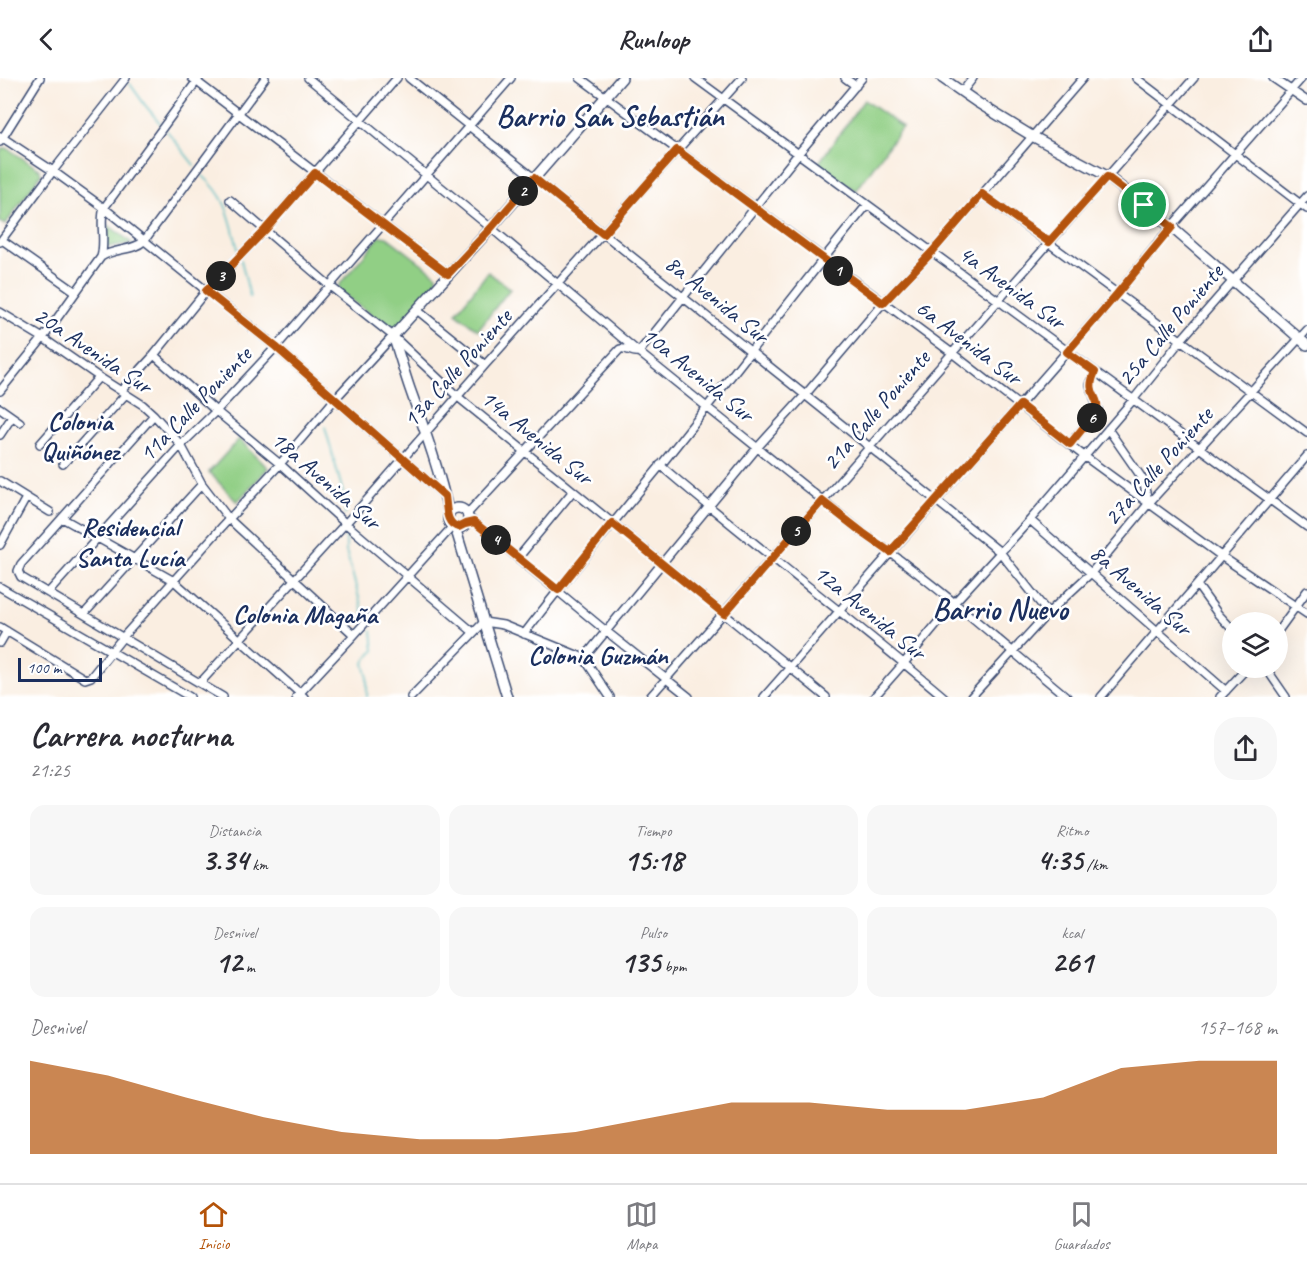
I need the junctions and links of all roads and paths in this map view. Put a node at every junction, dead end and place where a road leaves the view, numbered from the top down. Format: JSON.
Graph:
{"nodes":[{"id":1,"x":40,"y":78,"type":"edge"},
{"id":2,"x":126,"y":78,"type":"edge"},
{"id":3,"x":265,"y":78,"type":"edge"},
{"id":4,"x":308,"y":78,"type":"edge"},
{"id":5,"x":397,"y":78,"type":"edge"},
{"id":6,"x":409,"y":78,"type":"edge"},
{"id":7,"x":512,"y":78,"type":"edge"},
{"id":8,"x":580,"y":78,"type":"edge"},
{"id":9,"x":622,"y":78,"type":"edge"},
{"id":10,"x":695,"y":78,"type":"edge"},
{"id":11,"x":742,"y":78,"type":"edge"},
{"id":12,"x":845,"y":78,"type":"edge"},
{"id":13,"x":862,"y":78,"type":"edge"},
{"id":14,"x":942,"y":78,"type":"edge"},
{"id":15,"x":973,"y":78,"type":"edge"},
{"id":16,"x":1083,"y":78,"type":"edge"},
{"id":17,"x":1136,"y":78,"type":"edge"},
{"id":18,"x":1194,"y":78,"type":"edge"},
{"id":19,"x":1273,"y":78,"type":"edge"},
{"id":20,"x":1302,"y":78,"type":"edge"},
{"id":21,"x":196,"y":79,"type":"edge"},
{"id":22,"x":856,"y":86,"type":"junction"},
{"id":23,"x":1291,"y":90,"type":"junction"},
{"id":24,"x":962,"y":92,"type":"junction"},
{"id":25,"x":605,"y":97,"type":"junction"},
{"id":26,"x":723,"y":99,"type":"junction"},
{"id":27,"x":1307,"y":101,"type":"edge"},
{"id":28,"x":1171,"y":104,"type":"junction"},
{"id":29,"x":238,"y":114,"type":"junction"},
{"id":30,"x":361,"y":120,"type":"junction"},
{"id":31,"x":470,"y":127,"type":"junction"},
{"id":32,"x":1032,"y":136,"type":"junction"},
{"id":33,"x":1,"y":139,"type":"edge"},
{"id":34,"x":677,"y":150,"type":"junction"},
{"id":35,"x":798,"y":154,"type":"junction"},
{"id":36,"x":1235,"y":154,"type":"junction"},
{"id":37,"x":53,"y":171,"type":"junction"},
{"id":38,"x":315,"y":173,"type":"junction"},
{"id":39,"x":427,"y":176,"type":"junction"},
{"id":40,"x":1107,"y":177,"type":"junction"},
{"id":41,"x":534,"y":178,"type":"junction"},
{"id":42,"x":982,"y":194,"type":"junction"},
{"id":43,"x":1307,"y":196,"type":"edge"},
{"id":44,"x":230,"y":200,"type":"dead end"},
{"id":45,"x":867,"y":205,"type":"junction"},
{"id":46,"x":1304,"y":206,"type":"edge"},
{"id":47,"x":104,"y":208,"type":"junction"},
{"id":48,"x":754,"y":208,"type":"junction"},
{"id":49,"x":384,"y":225,"type":"junction"},
{"id":50,"x":1172,"y":227,"type":"junction"},
{"id":51,"x":491,"y":228,"type":"junction"},
{"id":52,"x":265,"y":230,"type":"junction"},
{"id":53,"x":603,"y":234,"type":"junction"},
{"id":54,"x":1,"y":241,"type":"edge"},
{"id":55,"x":144,"y":241,"type":"junction"},
{"id":56,"x":1049,"y":242,"type":"junction"},
{"id":57,"x":932,"y":252,"type":"junction"},
{"id":58,"x":101,"y":257,"type":"junction"},
{"id":59,"x":822,"y":259,"type":"junction"},
{"id":60,"x":448,"y":274,"type":"junction"},
{"id":61,"x":1233,"y":281,"type":"junction"},
{"id":62,"x":558,"y":284,"type":"junction"},
{"id":63,"x":330,"y":286,"type":"junction"},
{"id":64,"x":206,"y":291,"type":"junction"},
{"id":65,"x":76,"y":292,"type":"junction"},
{"id":66,"x":1117,"y":294,"type":"junction"},
{"id":67,"x":683,"y":297,"type":"junction"},
{"id":68,"x":998,"y":301,"type":"junction"},
{"id":69,"x":883,"y":303,"type":"junction"},
{"id":70,"x":417,"y":310,"type":"junction"},
{"id":71,"x":0,"y":312,"type":"edge"},
{"id":72,"x":1307,"y":330,"type":"edge"},
{"id":73,"x":393,"y":336,"type":"junction"},
{"id":74,"x":43,"y":338,"type":"junction"},
{"id":75,"x":1181,"y":340,"type":"junction"},
{"id":76,"x":1303,"y":341,"type":"edge"},
{"id":77,"x":276,"y":347,"type":"junction"},
{"id":78,"x":751,"y":351,"type":"junction"},
{"id":79,"x":639,"y":352,"type":"junction"},
{"id":80,"x":1067,"y":352,"type":"junction"},
{"id":81,"x":951,"y":353,"type":"junction"},
{"id":82,"x":154,"y":355,"type":"junction"},
{"id":83,"x":485,"y":365,"type":"junction"},
{"id":84,"x":1095,"y":372,"type":"junction"},
{"id":85,"x":99,"y":377,"type":"junction"},
{"id":86,"x":0,"y":391,"type":"edge"},
{"id":87,"x":124,"y":392,"type":"junction"},
{"id":88,"x":1251,"y":392,"type":"junction"},
{"id":89,"x":805,"y":395,"type":"junction"},
{"id":90,"x":458,"y":397,"type":"junction"},
{"id":91,"x":335,"y":399,"type":"junction"},
{"id":92,"x":1133,"y":400,"type":"junction"},
{"id":93,"x":1020,"y":405,"type":"junction"},
{"id":94,"x":707,"y":406,"type":"junction"},
{"id":95,"x":0,"y":408,"type":"edge"},
{"id":96,"x":216,"y":411,"type":"junction"},
{"id":97,"x":154,"y":415,"type":"junction"},
{"id":98,"x":12,"y":417,"type":"junction"},
{"id":99,"x":20,"y":422,"type":"dead end"},
{"id":100,"x":1108,"y":429,"type":"junction"},
{"id":101,"x":426,"y":432,"type":"junction"},
{"id":102,"x":1307,"y":433,"type":"edge"},
{"id":103,"x":0,"y":435,"type":"edge"},
{"id":104,"x":40,"y":444,"type":"dead end"},
{"id":105,"x":1070,"y":444,"type":"junction"},
{"id":106,"x":181,"y":445,"type":"junction"},
{"id":107,"x":870,"y":447,"type":"junction"},
{"id":108,"x":757,"y":448,"type":"junction"},
{"id":109,"x":1199,"y":448,"type":"junction"},
{"id":110,"x":525,"y":451,"type":"junction"},
{"id":111,"x":1084,"y":456,"type":"junction"},
{"id":112,"x":1307,"y":456,"type":"edge"},
{"id":113,"x":402,"y":460,"type":"junction"},
{"id":114,"x":63,"y":464,"type":"dead end"},
{"id":115,"x":280,"y":464,"type":"junction"},
{"id":116,"x":660,"y":465,"type":"junction"},
{"id":117,"x":0,"y":481,"type":"edge"},
{"id":118,"x":202,"y":484,"type":"junction"},
{"id":119,"x":573,"y":491,"type":"junction"},
{"id":120,"x":445,"y":496,"type":"junction"},
{"id":121,"x":27,"y":498,"type":"junction"},
{"id":122,"x":937,"y":500,"type":"junction"},
{"id":123,"x":1270,"y":500,"type":"junction"},
{"id":124,"x":822,"y":501,"type":"junction"},
{"id":125,"x":1149,"y":503,"type":"junction"},
{"id":126,"x":709,"y":507,"type":"junction"},
{"id":127,"x":50,"y":512,"type":"dead end"},
{"id":128,"x":62,"y":518,"type":"junction"},
{"id":129,"x":229,"y":519,"type":"junction"},
{"id":130,"x":463,"y":520,"type":"junction"},
{"id":131,"x":1030,"y":520,"type":"junction"},
{"id":132,"x":345,"y":523,"type":"junction"},
{"id":133,"x":612,"y":523,"type":"junction"},
{"id":134,"x":1307,"y":527,"type":"edge"},
{"id":135,"x":97,"y":538,"type":"junction"},
{"id":136,"x":0,"y":545,"type":"edge"},
{"id":137,"x":890,"y":552,"type":"junction"},
{"id":138,"x":1000,"y":552,"type":"junction"},
{"id":139,"x":1221,"y":556,"type":"junction"},
{"id":140,"x":518,"y":558,"type":"junction"},
{"id":141,"x":772,"y":558,"type":"junction"},
{"id":142,"x":134,"y":559,"type":"junction"},
{"id":143,"x":662,"y":564,"type":"junction"},
{"id":144,"x":1091,"y":573,"type":"junction"},
{"id":145,"x":408,"y":575,"type":"junction"},
{"id":146,"x":174,"y":581,"type":"junction"},
{"id":147,"x":294,"y":581,"type":"junction"},
{"id":148,"x":1197,"y":585,"type":"junction"},
{"id":149,"x":0,"y":587,"type":"edge"},
{"id":150,"x":558,"y":590,"type":"junction"},
{"id":151,"x":1307,"y":591,"type":"edge"},
{"id":152,"x":48,"y":593,"type":"junction"},
{"id":153,"x":954,"y":603,"type":"junction"},
{"id":154,"x":1297,"y":607,"type":"junction"},
{"id":155,"x":839,"y":611,"type":"junction"},
{"id":156,"x":1048,"y":613,"type":"junction"},
{"id":157,"x":84,"y":614,"type":"junction"},
{"id":158,"x":724,"y":614,"type":"junction"},
{"id":159,"x":1307,"y":614,"type":"edge"},
{"id":160,"x":1222,"y":618,"type":"edge"},
{"id":161,"x":1288,"y":618,"type":"edge"},
{"id":162,"x":484,"y":622,"type":"junction"},
{"id":163,"x":3,"y":629,"type":"edge"},
{"id":164,"x":1158,"y":630,"type":"junction"},
{"id":165,"x":606,"y":631,"type":"junction"},
{"id":166,"x":473,"y":632,"type":"junction"},
{"id":167,"x":524,"y":634,"type":"junction"},
{"id":168,"x":354,"y":635,"type":"junction"},
{"id":169,"x":123,"y":638,"type":"junction"},
{"id":170,"x":239,"y":639,"type":"junction"},
{"id":171,"x":0,"y":644,"type":"edge"},
{"id":172,"x":112,"y":651,"type":"junction"},
{"id":173,"x":1012,"y":652,"type":"junction"},
{"id":174,"x":584,"y":658,"type":"junction"},
{"id":175,"x":904,"y":663,"type":"junction"},
{"id":176,"x":790,"y":667,"type":"junction"},
{"id":177,"x":1238,"y":678,"type":"edge"},
{"id":178,"x":1273,"y":678,"type":"edge"},
{"id":179,"x":666,"y":679,"type":"junction"},
{"id":180,"x":200,"y":683,"type":"junction"},
{"id":181,"x":1223,"y":694,"type":"edge"},
{"id":182,"x":300,"y":696,"type":"edge"},
{"id":183,"x":190,"y":697,"type":"edge"},
{"id":184,"x":223,"y":697,"type":"edge"},
{"id":185,"x":411,"y":697,"type":"edge"},
{"id":186,"x":507,"y":697,"type":"edge"},
{"id":187,"x":610,"y":697,"type":"edge"},
{"id":188,"x":650,"y":697,"type":"edge"},
{"id":189,"x":689,"y":697,"type":"edge"},
{"id":190,"x":764,"y":697,"type":"edge"},
{"id":191,"x":826,"y":697,"type":"edge"},
{"id":192,"x":874,"y":697,"type":"edge"},
{"id":193,"x":944,"y":697,"type":"edge"},
{"id":194,"x":971,"y":697,"type":"edge"},
{"id":195,"x":1068,"y":697,"type":"edge"},
{"id":196,"x":1101,"y":697,"type":"edge"},
{"id":197,"x":1286,"y":697,"type":"edge"}],
"edges":[{"from":1,"to":33,"type":"street"},
{"from":2,"to":37,"type":"street"},
{"from":3,"to":29,"type":"street"},
{"from":4,"to":30,"type":"street","name":"10a Avenida Sur"},
{"from":5,"to":30,"type":"street"},
{"from":6,"to":31,"type":"street","name":"8a Avenida Sur"},
{"from":7,"to":31,"type":"street","name":"11a Calle Poniente"},
{"from":8,"to":25,"type":"street","name":"6a Avenida Sur"},
{"from":9,"to":25,"type":"main road"},
{"from":10,"to":26,"type":"street","name":"4a Avenida Sur"},
{"from":11,"to":26,"type":"street","name":"13a Calle Poniente"},
{"from":12,"to":22,"type":"street"},
{"from":13,"to":22,"type":"street"},
{"from":14,"to":24,"type":"main road"},
{"from":15,"to":24,"type":"street"},
{"from":16,"to":32,"type":"street"},
{"from":17,"to":28,"type":"street"},
{"from":18,"to":28,"type":"street","name":"21a Calle Poniente"},
{"from":19,"to":23,"type":"street"},
{"from":20,"to":23,"type":"street"},
{"from":21,"to":29,"type":"street"},
{"from":21,"to":47,"type":"street"},
{"from":22,"to":35,"type":"street"},
{"from":23,"to":27,"type":"street"},
{"from":23,"to":36,"type":"street"},
{"from":24,"to":32,"type":"main road"},
{"from":25,"to":34,"type":"street","name":"6a Avenida Sur"},
{"from":25,"to":41,"type":"main road"},
{"from":26,"to":34,"type":"street","name":"13a Calle Poniente"},
{"from":26,"to":35,"type":"street","name":"4a Avenida Sur"},
{"from":28,"to":36,"type":"street"},
{"from":28,"to":40,"type":"street","name":"21a Calle Poniente"},
{"from":29,"to":38,"type":"street"},
{"from":29,"to":55,"type":"street"},
{"from":30,"to":38,"type":"street"},
{"from":30,"to":39,"type":"street","name":"10a Avenida Sur"},
{"from":31,"to":39,"type":"street","name":"11a Calle Poniente"},
{"from":31,"to":41,"type":"street","name":"8a Avenida Sur"},
{"from":32,"to":40,"type":"main road"},
{"from":32,"to":42,"type":"street"},
{"from":33,"to":37,"type":"street"},
{"from":34,"to":48,"type":"street","name":"6a Avenida Sur"},
{"from":34,"to":53,"type":"street","name":"13a Calle Poniente"},
{"from":35,"to":45,"type":"street","name":"4a Avenida Sur"},
{"from":35,"to":48,"type":"street"},
{"from":36,"to":46,"type":"street"},
{"from":36,"to":50,"type":"street"},
{"from":37,"to":47,"type":"street"},
{"from":37,"to":54,"type":"street"},
{"from":38,"to":49,"type":"street"},
{"from":38,"to":52,"type":"street"},
{"from":39,"to":49,"type":"street","name":"11a Calle Poniente"},
{"from":39,"to":51,"type":"street","name":"10a Avenida Sur"},
{"from":40,"to":50,"type":"main road"},
{"from":40,"to":56,"type":"street","name":"21a Calle Poniente"},
{"from":41,"to":51,"type":"main road"},
{"from":41,"to":53,"type":"street","name":"8a Avenida Sur"},
{"from":42,"to":56,"type":"street"},
{"from":42,"to":57,"type":"street"},
{"from":43,"to":46,"type":"street","name":"25a Calle Poniente"},
{"from":44,"to":52,"type":"street","name":"14a Avenida Sur"},
{"from":45,"to":57,"type":"street","name":"4a Avenida Sur"},
{"from":45,"to":59,"type":"street"},
{"from":46,"to":61,"type":"street","name":"25a Calle Poniente"},
{"from":47,"to":55,"type":"street"},
{"from":47,"to":58,"type":"street"},
{"from":48,"to":59,"type":"street","name":"6a Avenida Sur"},
{"from":48,"to":67,"type":"street"},
{"from":49,"to":60,"type":"street"},
{"from":49,"to":63,"type":"street","name":"11a Calle Poniente"},
{"from":50,"to":61,"type":"main road"},
{"from":50,"to":66,"type":"street"},
{"from":51,"to":60,"type":"main road"},
{"from":51,"to":62,"type":"street","name":"10a Avenida Sur"},
{"from":52,"to":63,"type":"street","name":"14a Avenida Sur"},
{"from":52,"to":64,"type":"street"},
{"from":53,"to":62,"type":"street","name":"13a Calle Poniente"},
{"from":53,"to":67,"type":"street","name":"8a Avenida Sur"},
{"from":54,"to":65,"type":"street"},
{"from":55,"to":58,"type":"street"},
{"from":55,"to":64,"type":"street"},
{"from":56,"to":66,"type":"street"},
{"from":56,"to":68,"type":"street","name":"21a Calle Poniente"},
{"from":57,"to":68,"type":"street","name":"4a Avenida Sur"},
{"from":57,"to":69,"type":"street"},
{"from":58,"to":65,"type":"street"},
{"from":59,"to":69,"type":"street","name":"6a Avenida Sur"},
{"from":59,"to":78,"type":"street"},
{"from":60,"to":70,"type":"main road"},
{"from":61,"to":75,"type":"street","name":"25a Calle Poniente"},
{"from":61,"to":76,"type":"main road"},
{"from":62,"to":79,"type":"street","name":"10a Avenida Sur"},
{"from":62,"to":83,"type":"street","name":"13a Calle Poniente"},
{"from":63,"to":73,"type":"street","name":"14a Avenida Sur"},
{"from":63,"to":77,"type":"street","name":"11a Calle Poniente"},
{"from":64,"to":77,"type":"street"},
{"from":64,"to":82,"type":"street"},
{"from":65,"to":74,"type":"street"},
{"from":66,"to":75,"type":"street"},
{"from":66,"to":80,"type":"street"},
{"from":67,"to":78,"type":"street","name":"8a Avenida Sur"},
{"from":67,"to":79,"type":"street"},
{"from":68,"to":80,"type":"street","name":"4a Avenida Sur"},
{"from":68,"to":81,"type":"street","name":"21a Calle Poniente"},
{"from":69,"to":81,"type":"street","name":"6a Avenida Sur"},
{"from":69,"to":89,"type":"street"},
{"from":70,"to":73,"type":"main road"},
{"from":70,"to":83,"type":"street"},
{"from":71,"to":74,"type":"street","name":"20a Avenida Sur"},
{"from":72,"to":76,"type":"street","name":"27a Calle Poniente"},
{"from":73,"to":90,"type":"street","name":"14a Avenida Sur"},
{"from":73,"to":91,"type":"street"},
{"from":73,"to":101,"type":"main road"},
{"from":74,"to":85,"type":"street","name":"20a Avenida Sur"},
{"from":74,"to":86,"type":"street"},
{"from":75,"to":88,"type":"street"},
{"from":75,"to":92,"type":"street","name":"25a Calle Poniente"},
{"from":76,"to":88,"type":"street","name":"27a Calle Poniente"},
{"from":77,"to":91,"type":"street"},
{"from":77,"to":96,"type":"street","name":"11a Calle Poniente"},
{"from":78,"to":89,"type":"street","name":"8a Avenida Sur"},
{"from":78,"to":94,"type":"street"},
{"from":79,"to":94,"type":"street","name":"10a Avenida Sur"},
{"from":79,"to":110,"type":"street"},
{"from":80,"to":84,"type":"street","name":"4a Avenida Sur"},
{"from":80,"to":93,"type":"street"},
{"from":81,"to":93,"type":"street","name":"6a Avenida Sur"},
{"from":81,"to":107,"type":"street","name":"21a Calle Poniente"},
{"from":82,"to":87,"type":"street"},
{"from":82,"to":96,"type":"street","name":"18a Avenida Sur"},
{"from":83,"to":90,"type":"street","name":"13a Calle Poniente"},
{"from":84,"to":92,"type":"street","name":"4a Avenida Sur"},
{"from":84,"to":105,"type":"street"},
{"from":85,"to":87,"type":"street","name":"20a Avenida Sur"},
{"from":85,"to":104,"type":"street"},
{"from":87,"to":97,"type":"street","name":"20a Avenida Sur"},
{"from":87,"to":114,"type":"street"},
{"from":88,"to":102,"type":"street"},
{"from":88,"to":109,"type":"street","name":"27a Calle Poniente"},
{"from":89,"to":107,"type":"street","name":"8a Avenida Sur"},
{"from":89,"to":108,"type":"street"},
{"from":90,"to":101,"type":"street","name":"13a Calle Poniente"},
{"from":90,"to":110,"type":"street","name":"14a Avenida Sur"},
{"from":91,"to":113,"type":"street"},
{"from":91,"to":115,"type":"street"},
{"from":92,"to":100,"type":"street","name":"25a Calle Poniente"},
{"from":92,"to":109,"type":"street","name":"4a Avenida Sur"},
{"from":93,"to":105,"type":"street","name":"6a Avenida Sur"},
{"from":93,"to":122,"type":"street"},
{"from":94,"to":108,"type":"street","name":"10a Avenida Sur"},
{"from":94,"to":116,"type":"street"},
{"from":95,"to":98,"type":"street"},
{"from":96,"to":106,"type":"street","name":"11a Calle Poniente"},
{"from":96,"to":115,"type":"street","name":"18a Avenida Sur"},
{"from":97,"to":106,"type":"street","name":"20a Avenida Sur"},
{"from":97,"to":128,"type":"street"},
{"from":98,"to":99,"type":"street"},
{"from":98,"to":103,"type":"street"},
{"from":100,"to":111,"type":"street","name":"25a Calle Poniente"},
{"from":100,"to":125,"type":"street"},
{"from":101,"to":113,"type":"street","name":"13a Calle Poniente"},
{"from":101,"to":120,"type":"main road"},
{"from":105,"to":111,"type":"street","name":"6a Avenida Sur"},
{"from":106,"to":118,"type":"street","name":"20a Avenida Sur"},
{"from":106,"to":135,"type":"street","name":"11a Calle Poniente"},
{"from":107,"to":122,"type":"street","name":"8a Avenida Sur"},
{"from":107,"to":124,"type":"street","name":"21a Calle Poniente"},
{"from":108,"to":124,"type":"street","name":"10a Avenida Sur"},
{"from":108,"to":126,"type":"street"},
{"from":109,"to":123,"type":"street","name":"4a Avenida Sur"},
{"from":109,"to":125,"type":"street","name":"27a Calle Poniente"},
{"from":110,"to":119,"type":"street","name":"14a Avenida Sur"},
{"from":110,"to":130,"type":"street"},
{"from":111,"to":125,"type":"street","name":"6a Avenida Sur"},
{"from":111,"to":131,"type":"street","name":"25a Calle Poniente"},
{"from":112,"to":123,"type":"street"},
{"from":113,"to":120,"type":"street"},
{"from":113,"to":132,"type":"street","name":"13a Calle Poniente"},
{"from":115,"to":129,"type":"street"},
{"from":115,"to":132,"type":"street","name":"18a Avenida Sur"},
{"from":116,"to":126,"type":"street","name":"12a Avenida Sur"},
{"from":116,"to":133,"type":"street"},
{"from":117,"to":121,"type":"street"},
{"from":118,"to":129,"type":"street","name":"20a Avenida Sur"},
{"from":118,"to":142,"type":"street"},
{"from":119,"to":133,"type":"street","name":"14a Avenida Sur"},
{"from":119,"to":140,"type":"street"},
{"from":120,"to":130,"type":"main road"},
{"from":120,"to":130,"type":"main road"},
{"from":121,"to":127,"type":"street"},
{"from":121,"to":136,"type":"street"},
{"from":122,"to":137,"type":"street"},
{"from":122,"to":138,"type":"street","name":"8a Avenida Sur"},
{"from":123,"to":134,"type":"street","name":"4a Avenida Sur"},
{"from":123,"to":139,"type":"street"},
{"from":124,"to":137,"type":"street","name":"10a Avenida Sur"},
{"from":124,"to":141,"type":"street","name":"21a Calle Poniente"},
{"from":125,"to":139,"type":"street","name":"6a Avenida Sur"},
{"from":125,"to":144,"type":"street","name":"27a Calle Poniente"},
{"from":126,"to":141,"type":"street","name":"12a Avenida Sur"},
{"from":126,"to":143,"type":"street"},
{"from":128,"to":135,"type":"street"},
{"from":128,"to":152,"type":"street"},
{"from":129,"to":146,"type":"street"},
{"from":129,"to":147,"type":"street","name":"20a Avenida Sur"},
{"from":130,"to":140,"type":"street"},
{"from":130,"to":145,"type":"street"},
{"from":130,"to":162,"type":"main road"},
{"from":131,"to":138,"type":"street","name":"25a Calle Poniente"},
{"from":131,"to":144,"type":"street","name":"8a Avenida Sur"},
{"from":132,"to":145,"type":"street","name":"18a Avenida Sur"},
{"from":132,"to":147,"type":"street","name":"13a Calle Poniente"},
{"from":133,"to":143,"type":"street","name":"14a Avenida Sur"},
{"from":133,"to":150,"type":"street"},
{"from":135,"to":142,"type":"street"},
{"from":135,"to":152,"type":"street","name":"11a Calle Poniente"},
{"from":137,"to":153,"type":"street","name":"10a Avenida Sur"},
{"from":137,"to":155,"type":"street"},
{"from":138,"to":153,"type":"street","name":"25a Calle Poniente"},
{"from":138,"to":156,"type":"street","name":"8a Avenida Sur"},
{"from":139,"to":148,"type":"street"},
{"from":139,"to":154,"type":"street","name":"6a Avenida Sur"},
{"from":140,"to":150,"type":"street"},
{"from":141,"to":155,"type":"street","name":"12a Avenida Sur"},
{"from":141,"to":158,"type":"street","name":"21a Calle Poniente"},
{"from":142,"to":146,"type":"street"},
{"from":142,"to":157,"type":"street"},
{"from":143,"to":158,"type":"street","name":"14a Avenida Sur"},
{"from":143,"to":165,"type":"street"},
{"from":144,"to":156,"type":"street","name":"27a Calle Poniente"},
{"from":144,"to":164,"type":"street","name":"8a Avenida Sur"},
{"from":145,"to":166,"type":"street","name":"18a Avenida Sur"},
{"from":145,"to":168,"type":"street"},
{"from":146,"to":169,"type":"street"},
{"from":146,"to":170,"type":"street"},
{"from":147,"to":168,"type":"street","name":"20a Avenida Sur"},
{"from":147,"to":170,"type":"street","name":"13a Calle Poniente"},
{"from":148,"to":160,"type":"street"},
{"from":148,"to":164,"type":"street"},
{"from":149,"to":172,"type":"street"},
{"from":150,"to":165,"type":"street"},
{"from":150,"to":167,"type":"street"},
{"from":151,"to":154,"type":"street"},
{"from":152,"to":157,"type":"street"},
{"from":153,"to":173,"type":"street","name":"10a Avenida Sur"},
{"from":153,"to":175,"type":"street","name":"25a Calle Poniente"},
{"from":154,"to":159,"type":"street","name":"6a Avenida Sur"},
{"from":154,"to":161,"type":"street"},
{"from":155,"to":175,"type":"street","name":"12a Avenida Sur"},
{"from":155,"to":176,"type":"street"},
{"from":156,"to":173,"type":"street","name":"27a Calle Poniente"},
{"from":157,"to":169,"type":"street"},
{"from":158,"to":176,"type":"street","name":"14a Avenida Sur"},
{"from":158,"to":179,"type":"street","name":"21a Calle Poniente"},
{"from":162,"to":166,"type":"street"},
{"from":162,"to":167,"type":"street"},
{"from":162,"to":186,"type":"main road"},
{"from":163,"to":171,"type":"street"},
{"from":163,"to":172,"type":"street"},
{"from":164,"to":181,"type":"street","name":"8a Avenida Sur"},
{"from":164,"to":196,"type":"street"},
{"from":165,"to":174,"type":"street"},
{"from":165,"to":179,"type":"street"},
{"from":166,"to":185,"type":"street"},
{"from":167,"to":174,"type":"street"},
{"from":168,"to":182,"type":"street"},
{"from":169,"to":172,"type":"street"},
{"from":169,"to":180,"type":"street"},
{"from":170,"to":180,"type":"street","name":"13a Calle Poniente"},
{"from":170,"to":182,"type":"street"},
{"from":172,"to":183,"type":"street"},
{"from":173,"to":194,"type":"street","name":"27a Calle Poniente"},
{"from":173,"to":195,"type":"street","name":"10a Avenida Sur"},
{"from":174,"to":187,"type":"street"},
{"from":175,"to":192,"type":"street","name":"25a Calle Poniente"},
{"from":175,"to":193,"type":"street","name":"12a Avenida Sur"},
{"from":176,"to":190,"type":"street"},
{"from":176,"to":191,"type":"street","name":"14a Avenida Sur"},
{"from":177,"to":181,"type":"street"},
{"from":178,"to":197,"type":"street"},
{"from":179,"to":188,"type":"street","name":"21a Calle Poniente"},
{"from":179,"to":189,"type":"street"},
{"from":180,"to":184,"type":"street"}]}
